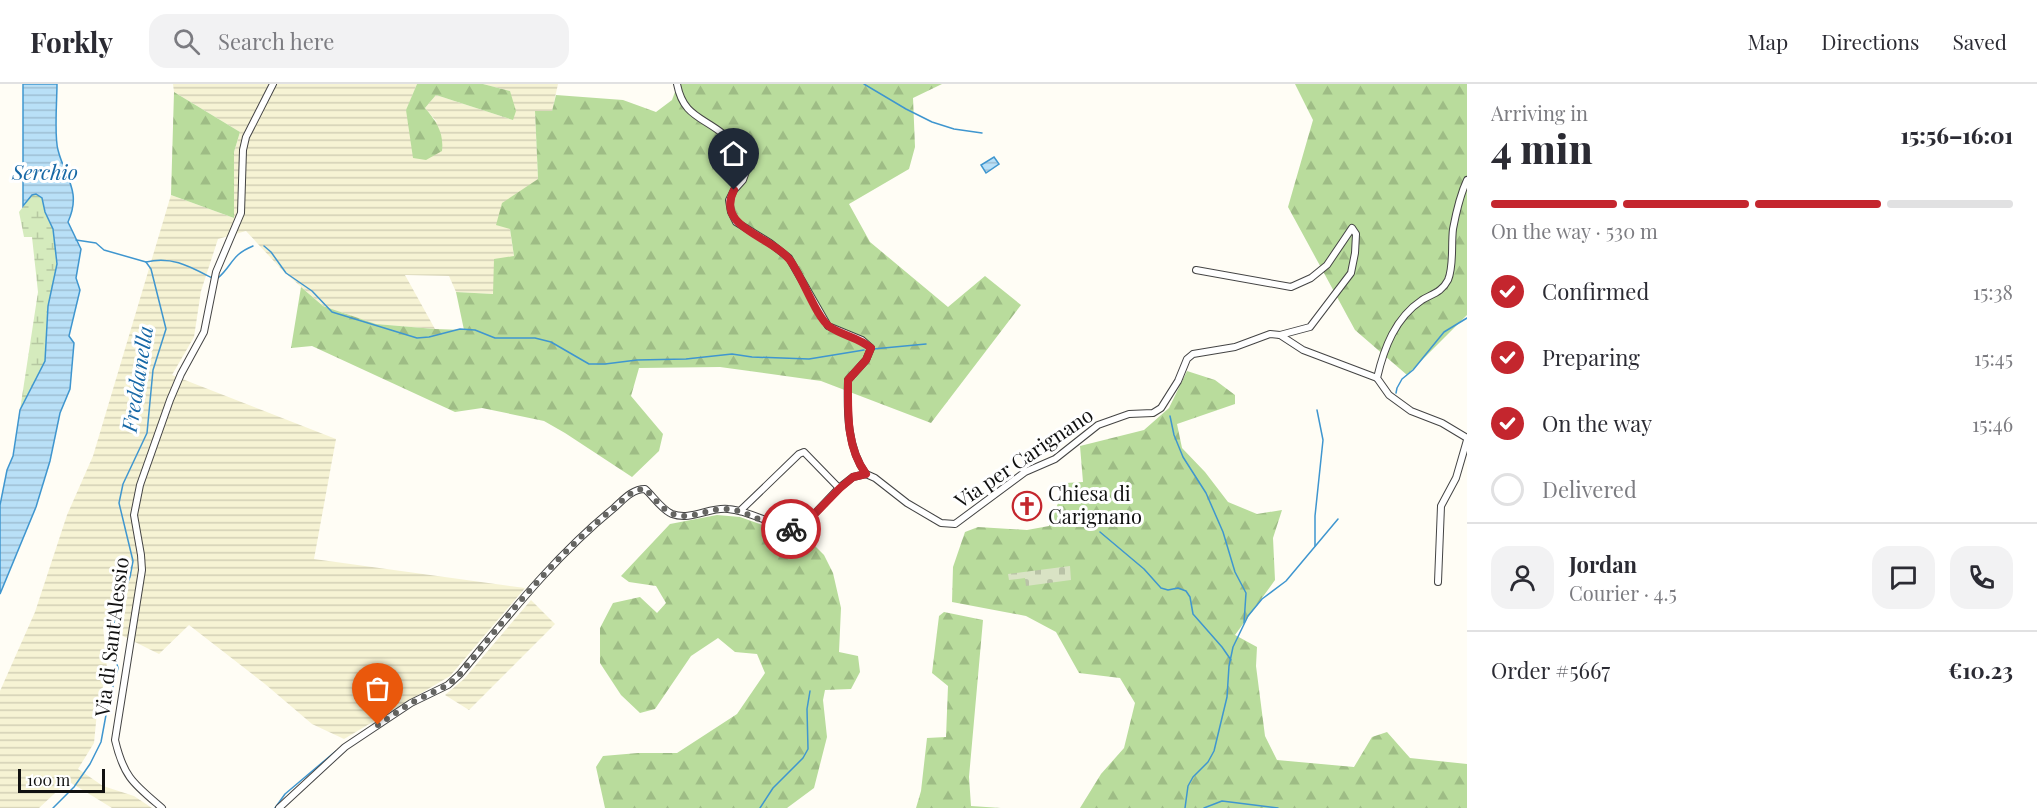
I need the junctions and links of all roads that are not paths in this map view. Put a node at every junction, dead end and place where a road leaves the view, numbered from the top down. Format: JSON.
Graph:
{"nodes":[{"id":1,"x":273,"y":84,"type":"edge"},
{"id":2,"x":676,"y":84,"type":"edge"},
{"id":3,"x":1467,"y":180,"type":"edge"},
{"id":4,"x":1196,"y":270,"type":"dead end"},
{"id":5,"x":1280,"y":335,"type":"junction"},
{"id":6,"x":1377,"y":378,"type":"junction"},
{"id":7,"x":1467,"y":439,"type":"edge"},
{"id":8,"x":866,"y":474,"type":"junction"},
{"id":9,"x":840,"y":488,"type":"junction"},
{"id":10,"x":740,"y":511,"type":"junction"},
{"id":11,"x":1438,"y":582,"type":"dead end"},
{"id":12,"x":162,"y":808,"type":"edge"},
{"id":13,"x":279,"y":808,"type":"edge"}],
"edges":[{"from":1,"to":12,"type":"street","name":"Via di Sant'Alessio"},
{"from":2,"to":8,"type":"street"},
{"from":3,"to":6,"type":"street"},
{"from":4,"to":5,"type":"street","name":"Via per Carignano"},
{"from":5,"to":6,"type":"street"},
{"from":5,"to":8,"type":"street","name":"Via per Carignano"},
{"from":6,"to":7,"type":"street"},
{"from":7,"to":11,"type":"street"},
{"from":8,"to":9,"type":"street"},
{"from":9,"to":10,"type":"street"},
{"from":9,"to":10,"type":"street"},
{"from":10,"to":13,"type":"street"}]}
